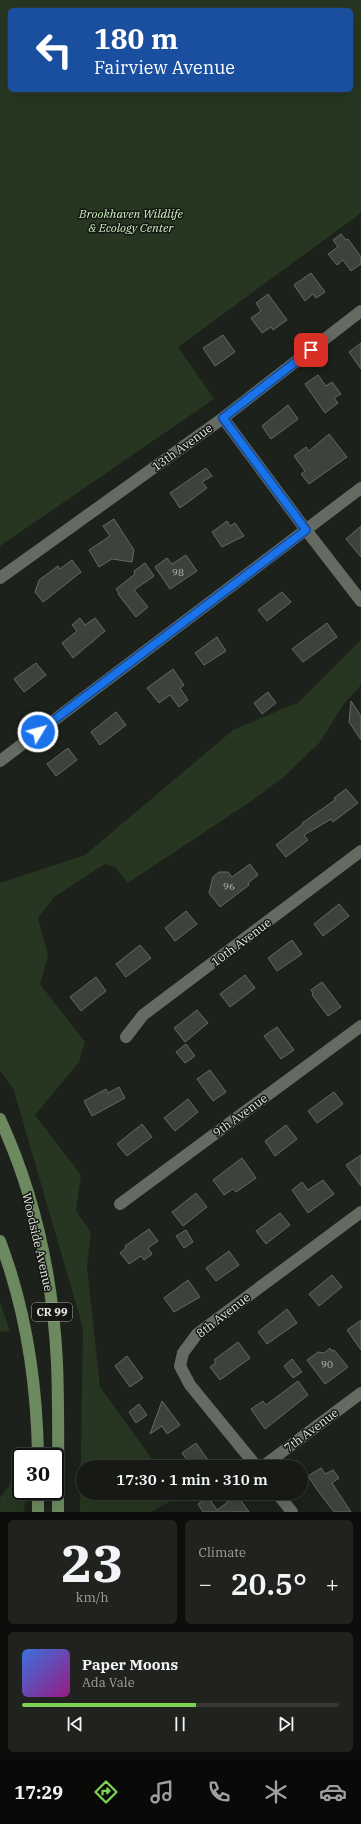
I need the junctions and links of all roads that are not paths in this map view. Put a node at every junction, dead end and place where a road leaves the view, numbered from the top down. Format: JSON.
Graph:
{"nodes":[{"id":1,"x":361,"y":311,"type":"edge"},
{"id":2,"x":223,"y":418,"type":"junction"},
{"id":3,"x":361,"y":488,"type":"edge"},
{"id":4,"x":306,"y":530,"type":"junction"},
{"id":5,"x":0,"y":578,"type":"edge"},
{"id":6,"x":361,"y":601,"type":"edge"},
{"id":7,"x":0,"y":761,"type":"edge"},
{"id":8,"x":361,"y":851,"type":"edge"},
{"id":9,"x":361,"y":1026,"type":"edge"},
{"id":10,"x":126,"y":1037,"type":"dead end"},
{"id":11,"x":0,"y":1119,"type":"edge"},
{"id":12,"x":120,"y":1204,"type":"dead end"},
{"id":13,"x":361,"y":1212,"type":"edge"},
{"id":14,"x":0,"y":1241,"type":"edge"},
{"id":15,"x":361,"y":1393,"type":"edge"},
{"id":16,"x":38,"y":1448,"type":"edge"},
{"id":17,"x":251,"y":1460,"type":"edge"},
{"id":18,"x":271,"y":1460,"type":"edge"},
{"id":19,"x":38,"y":1500,"type":"edge"},
{"id":20,"x":283,"y":1500,"type":"edge"},
{"id":21,"x":38,"y":1512,"type":"edge"},
{"id":22,"x":58,"y":1512,"type":"edge"},
{"id":23,"x":292,"y":1512,"type":"edge"}],
"edges":[{"from":1,"to":2,"type":"street","name":"13th Avenue"},
{"from":2,"to":4,"type":"street"},
{"from":2,"to":5,"type":"street","name":"13th Avenue"},
{"from":3,"to":4,"type":"street"},
{"from":4,"to":6,"type":"street"},
{"from":4,"to":7,"type":"street"},
{"from":8,"to":10,"type":"street","name":"10th Avenue"},
{"from":9,"to":12,"type":"street","name":"9th Avenue"},
{"from":11,"to":22,"type":"main road","name":"Woodside Avenue","number":"CR 99"},
{"from":13,"to":17,"type":"street","name":"8th Avenue"},
{"from":14,"to":16,"type":"main road","number":"CR 99"},
{"from":15,"to":18,"type":"street","name":"7th Avenue"},
{"from":19,"to":21,"type":"main road"},
{"from":20,"to":23,"type":"street"}]}
